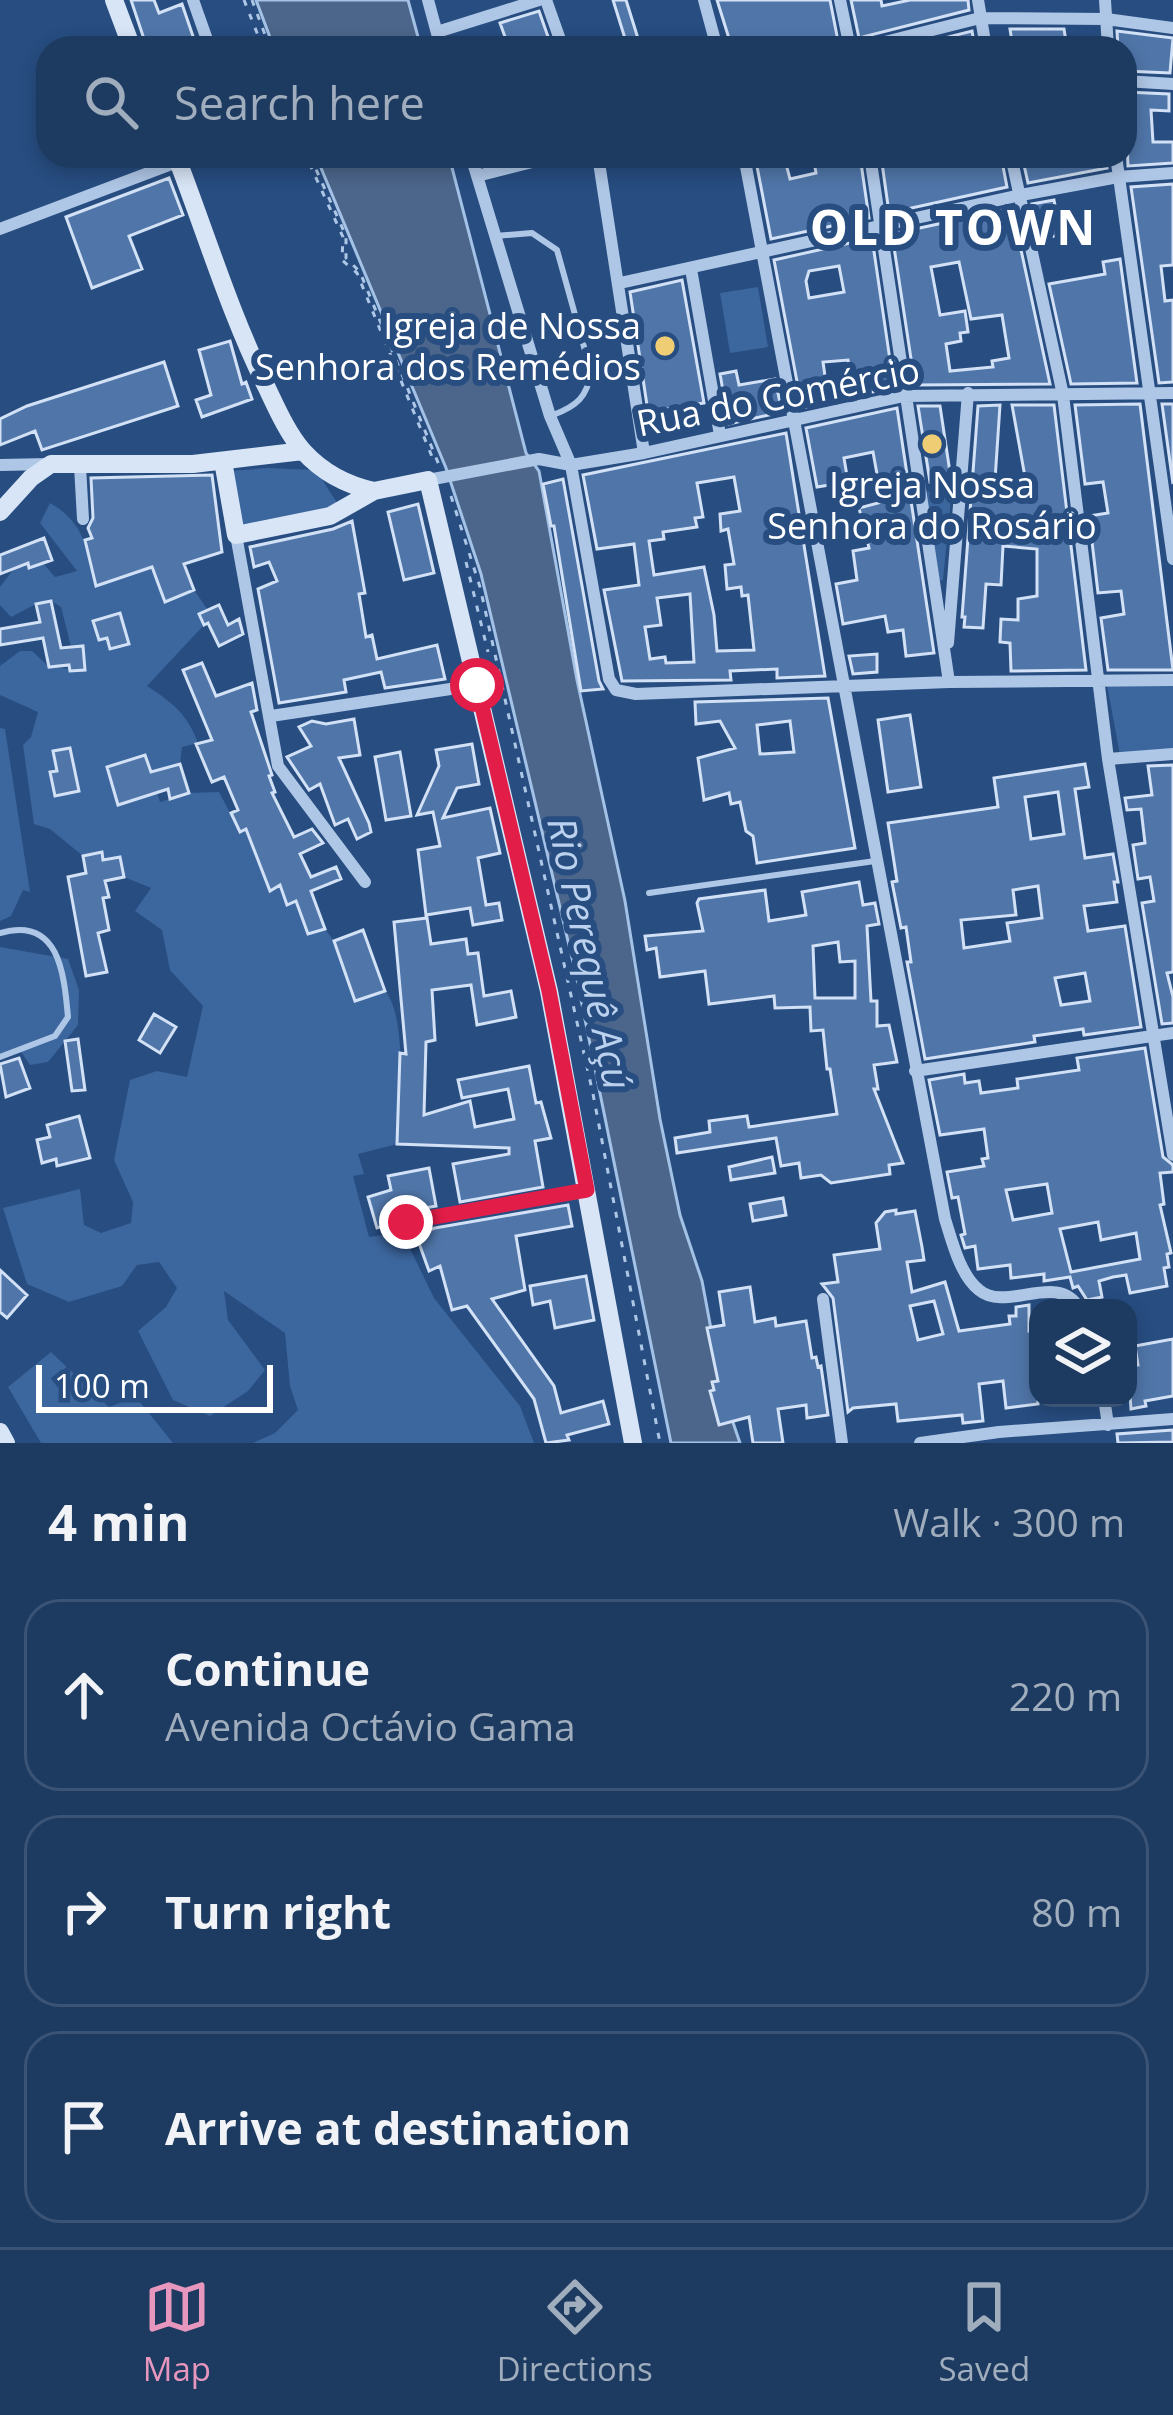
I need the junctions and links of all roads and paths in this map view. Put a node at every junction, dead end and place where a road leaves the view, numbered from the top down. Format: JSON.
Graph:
{"nodes":[{"id":1,"x":114,"y":0,"type":"edge"},
{"id":2,"x":193,"y":0,"type":"edge"},
{"id":3,"x":244,"y":0,"type":"edge"},
{"id":4,"x":252,"y":0,"type":"edge"},
{"id":5,"x":428,"y":0,"type":"edge"},
{"id":6,"x":543,"y":0,"type":"edge"},
{"id":7,"x":704,"y":0,"type":"edge"},
{"id":8,"x":840,"y":0,"type":"edge"},
{"id":9,"x":978,"y":0,"type":"edge"},
{"id":10,"x":1105,"y":0,"type":"edge"},
{"id":11,"x":980,"y":18,"type":"junction"},
{"id":12,"x":1106,"y":19,"type":"junction"},
{"id":13,"x":1173,"y":28,"type":"edge"},
{"id":14,"x":436,"y":32,"type":"junction"},
{"id":15,"x":128,"y":36,"type":"edge"},
{"id":16,"x":206,"y":36,"type":"edge"},
{"id":17,"x":258,"y":36,"type":"edge"},
{"id":18,"x":266,"y":36,"type":"edge"},
{"id":19,"x":437,"y":36,"type":"edge"},
{"id":20,"x":558,"y":36,"type":"edge"},
{"id":21,"x":714,"y":36,"type":"edge"},
{"id":22,"x":848,"y":36,"type":"edge"},
{"id":23,"x":909,"y":36,"type":"edge"},
{"id":24,"x":984,"y":36,"type":"edge"},
{"id":25,"x":1107,"y":36,"type":"edge"},
{"id":26,"x":1137,"y":82,"type":"edge"},
{"id":27,"x":1173,"y":84,"type":"edge"},
{"id":28,"x":156,"y":168,"type":"edge"},
{"id":29,"x":186,"y":168,"type":"edge"},
{"id":30,"x":475,"y":168,"type":"edge"},
{"id":31,"x":509,"y":168,"type":"edge"},
{"id":32,"x":600,"y":168,"type":"edge"},
{"id":33,"x":746,"y":168,"type":"edge"},
{"id":34,"x":872,"y":168,"type":"edge"},
{"id":35,"x":1014,"y":168,"type":"edge"},
{"id":36,"x":1118,"y":168,"type":"edge"},
{"id":37,"x":1173,"y":173,"type":"edge"},
{"id":38,"x":477,"y":176,"type":"junction"},
{"id":39,"x":1118,"y":176,"type":"junction"},
{"id":40,"x":1021,"y":195,"type":"junction"},
{"id":41,"x":883,"y":225,"type":"junction"},
{"id":42,"x":0,"y":229,"type":"edge"},
{"id":43,"x":495,"y":236,"type":"junction"},
{"id":44,"x":764,"y":250,"type":"junction"},
{"id":45,"x":691,"y":269,"type":"junction"},
{"id":46,"x":620,"y":283,"type":"junction"},
{"id":47,"x":968,"y":393,"type":"junction"},
{"id":48,"x":1153,"y":393,"type":"junction"},
{"id":49,"x":1173,"y":393,"type":"edge"},
{"id":50,"x":1064,"y":395,"type":"junction"},
{"id":51,"x":904,"y":397,"type":"junction"},
{"id":52,"x":550,"y":416,"type":"junction"},
{"id":53,"x":794,"y":421,"type":"junction"},
{"id":54,"x":720,"y":435,"type":"junction"},
{"id":55,"x":303,"y":451,"type":"junction"},
{"id":56,"x":644,"y":453,"type":"junction"},
{"id":57,"x":223,"y":461,"type":"junction"},
{"id":58,"x":51,"y":464,"type":"junction"},
{"id":59,"x":0,"y":465,"type":"edge"},
{"id":60,"x":571,"y":465,"type":"junction"},
{"id":61,"x":80,"y":466,"type":"junction"},
{"id":62,"x":436,"y":479,"type":"junction"},
{"id":63,"x":374,"y":491,"type":"junction"},
{"id":64,"x":0,"y":512,"type":"edge"},
{"id":65,"x":83,"y":519,"type":"dead end"},
{"id":66,"x":236,"y":536,"type":"junction"},
{"id":67,"x":1173,"y":559,"type":"edge"},
{"id":68,"x":947,"y":664,"type":"junction"},
{"id":69,"x":1173,"y":680,"type":"edge"},
{"id":70,"x":949,"y":682,"type":"junction"},
{"id":71,"x":1098,"y":682,"type":"junction"},
{"id":72,"x":477,"y":685,"type":"junction"},
{"id":73,"x":843,"y":688,"type":"junction"},
{"id":74,"x":272,"y":716,"type":"junction"},
{"id":75,"x":1173,"y":754,"type":"edge"},
{"id":76,"x":1108,"y":759,"type":"junction"},
{"id":77,"x":875,"y":861,"type":"junction"},
{"id":78,"x":365,"y":882,"type":"dead end"},
{"id":79,"x":649,"y":893,"type":"dead end"},
{"id":80,"x":0,"y":933,"type":"edge"},
{"id":81,"x":1173,"y":1033,"type":"edge"},
{"id":82,"x":1154,"y":1036,"type":"junction"},
{"id":83,"x":0,"y":1057,"type":"edge"},
{"id":84,"x":915,"y":1071,"type":"junction"},
{"id":85,"x":1173,"y":1155,"type":"edge"},
{"id":86,"x":587,"y":1190,"type":"junction"},
{"id":87,"x":406,"y":1222,"type":"dead end"},
{"id":88,"x":1074,"y":1299,"type":"edge"},
{"id":89,"x":823,"y":1300,"type":"dead end"},
{"id":90,"x":1105,"y":1407,"type":"edge"},
{"id":91,"x":1173,"y":1419,"type":"edge"},
{"id":92,"x":1108,"y":1425,"type":"junction"},
{"id":93,"x":0,"y":1432,"type":"edge"},
{"id":94,"x":6,"y":1443,"type":"edge"},
{"id":95,"x":633,"y":1443,"type":"edge"},
{"id":96,"x":842,"y":1443,"type":"edge"},
{"id":97,"x":920,"y":1443,"type":"edge"}],
"edges":[{"from":1,"to":15,"type":"street"},
{"from":2,"to":16,"type":"street"},
{"from":3,"to":17,"type":"path"},
{"from":4,"to":18,"type":"path"},
{"from":5,"to":14,"type":"street"},
{"from":6,"to":14,"type":"street"},
{"from":6,"to":20,"type":"street"},
{"from":7,"to":21,"type":"street"},
{"from":8,"to":22,"type":"street"},
{"from":9,"to":11,"type":"street"},
{"from":10,"to":12,"type":"street"},
{"from":11,"to":12,"type":"street"},
{"from":11,"to":23,"type":"street"},
{"from":11,"to":24,"type":"street"},
{"from":12,"to":13,"type":"street"},
{"from":12,"to":25,"type":"street"},
{"from":14,"to":19,"type":"street"},
{"from":26,"to":27,"type":"street"},
{"from":28,"to":42,"type":"street"},
{"from":29,"to":55,"type":"street"},
{"from":30,"to":38,"type":"street"},
{"from":31,"to":38,"type":"street"},
{"from":32,"to":46,"type":"street"},
{"from":33,"to":44,"type":"street"},
{"from":34,"to":41,"type":"street"},
{"from":35,"to":40,"type":"street"},
{"from":36,"to":39,"type":"street"},
{"from":37,"to":39,"type":"street"},
{"from":38,"to":43,"type":"street"},
{"from":39,"to":40,"type":"street"},
{"from":39,"to":48,"type":"street"},
{"from":40,"to":41,"type":"street"},
{"from":40,"to":50,"type":"street"},
{"from":41,"to":44,"type":"street"},
{"from":41,"to":51,"type":"street"},
{"from":43,"to":52,"type":"street"},
{"from":43,"to":52,"type":"lane"},
{"from":44,"to":45,"type":"street"},
{"from":44,"to":53,"type":"street"},
{"from":45,"to":46,"type":"street"},
{"from":45,"to":54,"type":"street"},
{"from":46,"to":56,"type":"street"},
{"from":47,"to":50,"type":"street","name":"Rua do Comércio"},
{"from":47,"to":51,"type":"street","name":"Rua do Comércio"},
{"from":47,"to":68,"type":"street"},
{"from":48,"to":49,"type":"street","name":"Rua do Comércio"},
{"from":48,"to":50,"type":"street","name":"Rua do Comércio"},
{"from":48,"to":67,"type":"street"},
{"from":50,"to":71,"type":"street"},
{"from":51,"to":53,"type":"street","name":"Rua do Comércio"},
{"from":51,"to":68,"type":"street"},
{"from":52,"to":60,"type":"street"},
{"from":53,"to":54,"type":"street","name":"Rua do Comércio"},
{"from":53,"to":73,"type":"street"},
{"from":54,"to":56,"type":"street","name":"Rua do Comércio"},
{"from":55,"to":57,"type":"street"},
{"from":55,"to":63,"type":"street"},
{"from":56,"to":60,"type":"street","name":"Rua do Comércio"},
{"from":57,"to":61,"type":"street"},
{"from":57,"to":66,"type":"street"},
{"from":58,"to":59,"type":"street"},
{"from":58,"to":61,"type":"street"},
{"from":58,"to":64,"type":"street"},
{"from":60,"to":62,"type":"street","name":"Rua do Comércio"},
{"from":60,"to":73,"type":"street"},
{"from":61,"to":65,"type":"street"},
{"from":62,"to":63,"type":"street"},
{"from":62,"to":72,"type":"street"},
{"from":63,"to":66,"type":"street"},
{"from":66,"to":74,"type":"street"},
{"from":68,"to":70,"type":"street"},
{"from":69,"to":71,"type":"street"},
{"from":70,"to":71,"type":"street"},
{"from":70,"to":73,"type":"street"},
{"from":71,"to":76,"type":"street"},
{"from":72,"to":74,"type":"street"},
{"from":72,"to":86,"type":"street"},
{"from":73,"to":77,"type":"street"},
{"from":74,"to":78,"type":"street"},
{"from":75,"to":76,"type":"street"},
{"from":76,"to":82,"type":"street"},
{"from":77,"to":79,"type":"lane"},
{"from":77,"to":84,"type":"street"},
{"from":80,"to":83,"type":"lane"},
{"from":81,"to":82,"type":"street"},
{"from":82,"to":84,"type":"street"},
{"from":82,"to":85,"type":"street"},
{"from":84,"to":88,"type":"street"},
{"from":86,"to":87,"type":"street"},
{"from":86,"to":95,"type":"street"},
{"from":89,"to":96,"type":"street"},
{"from":90,"to":92,"type":"street"},
{"from":91,"to":92,"type":"street"},
{"from":92,"to":97,"type":"street"},
{"from":93,"to":94,"type":"street"}]}
